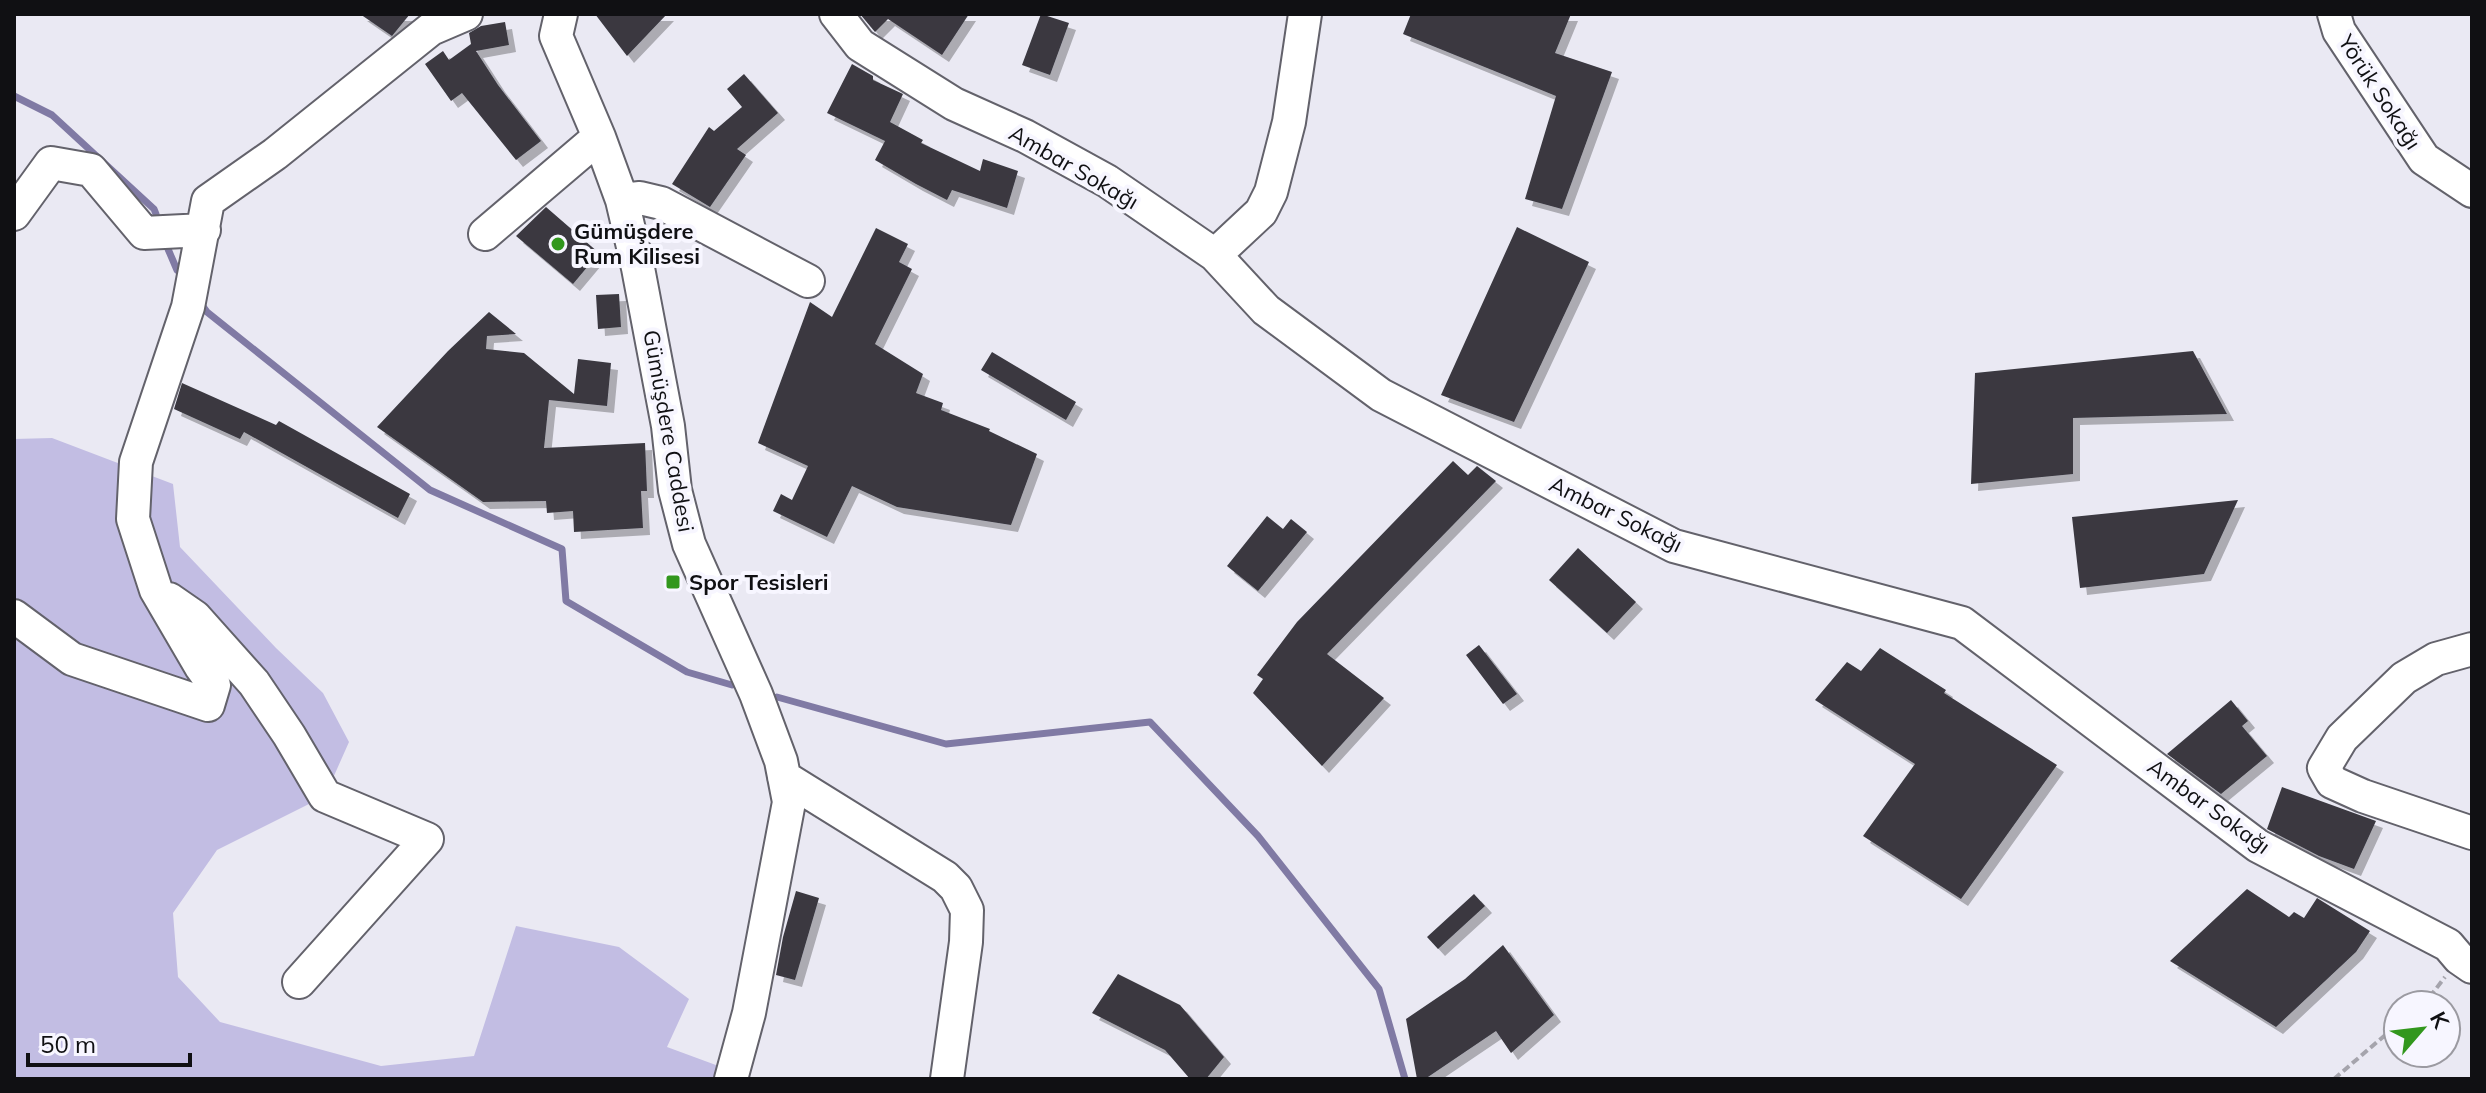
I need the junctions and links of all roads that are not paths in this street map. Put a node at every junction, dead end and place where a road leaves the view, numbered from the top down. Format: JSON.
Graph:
{"nodes":[{"id":1,"x":466,"y":14,"type":"edge"},
{"id":2,"x":561,"y":14,"type":"edge"},
{"id":3,"x":836,"y":14,"type":"edge"},
{"id":4,"x":1305,"y":14,"type":"edge"},
{"id":5,"x":2334,"y":14,"type":"edge"},
{"id":6,"x":599,"y":137,"type":"junction"},
{"id":7,"x":2472,"y":191,"type":"edge"},
{"id":8,"x":622,"y":200,"type":"junction"},
{"id":9,"x":14,"y":214,"type":"edge"},
{"id":10,"x":204,"y":230,"type":"junction"},
{"id":11,"x":485,"y":234,"type":"dead end"},
{"id":12,"x":1215,"y":255,"type":"junction"},
{"id":13,"x":808,"y":281,"type":"dead end"},
{"id":14,"x":156,"y":590,"type":"junction"},
{"id":15,"x":14,"y":616,"type":"edge"},
{"id":16,"x":2472,"y":649,"type":"edge"},
{"id":17,"x":784,"y":777,"type":"junction"},
{"id":18,"x":2472,"y":833,"type":"edge"},
{"id":19,"x":2465,"y":962,"type":"edge"},
{"id":20,"x":299,"y":982,"type":"dead end"},
{"id":21,"x":731,"y":1079,"type":"edge"},
{"id":22,"x":947,"y":1079,"type":"edge"}],
"edges":[{"from":1,"to":10,"type":"street"},
{"from":2,"to":6,"type":"street","name":"Gümüşdere Caddesi"},
{"from":3,"to":12,"type":"street","name":"Ambar Sokağı"},
{"from":4,"to":12,"type":"street"},
{"from":5,"to":7,"type":"street","name":"Yörük Sokağı"},
{"from":6,"to":8,"type":"street","name":"Gümüşdere Caddesi"},
{"from":6,"to":11,"type":"street"},
{"from":8,"to":13,"type":"street"},
{"from":8,"to":17,"type":"street","name":"Gümüşdere Caddesi"},
{"from":9,"to":10,"type":"street"},
{"from":10,"to":14,"type":"street"},
{"from":12,"to":19,"type":"street","name":"Ambar Sokağı"},
{"from":14,"to":15,"type":"street"},
{"from":14,"to":20,"type":"street"},
{"from":16,"to":18,"type":"street"},
{"from":17,"to":21,"type":"street","name":"Gümüşdere Caddesi"},
{"from":17,"to":22,"type":"street"}]}
